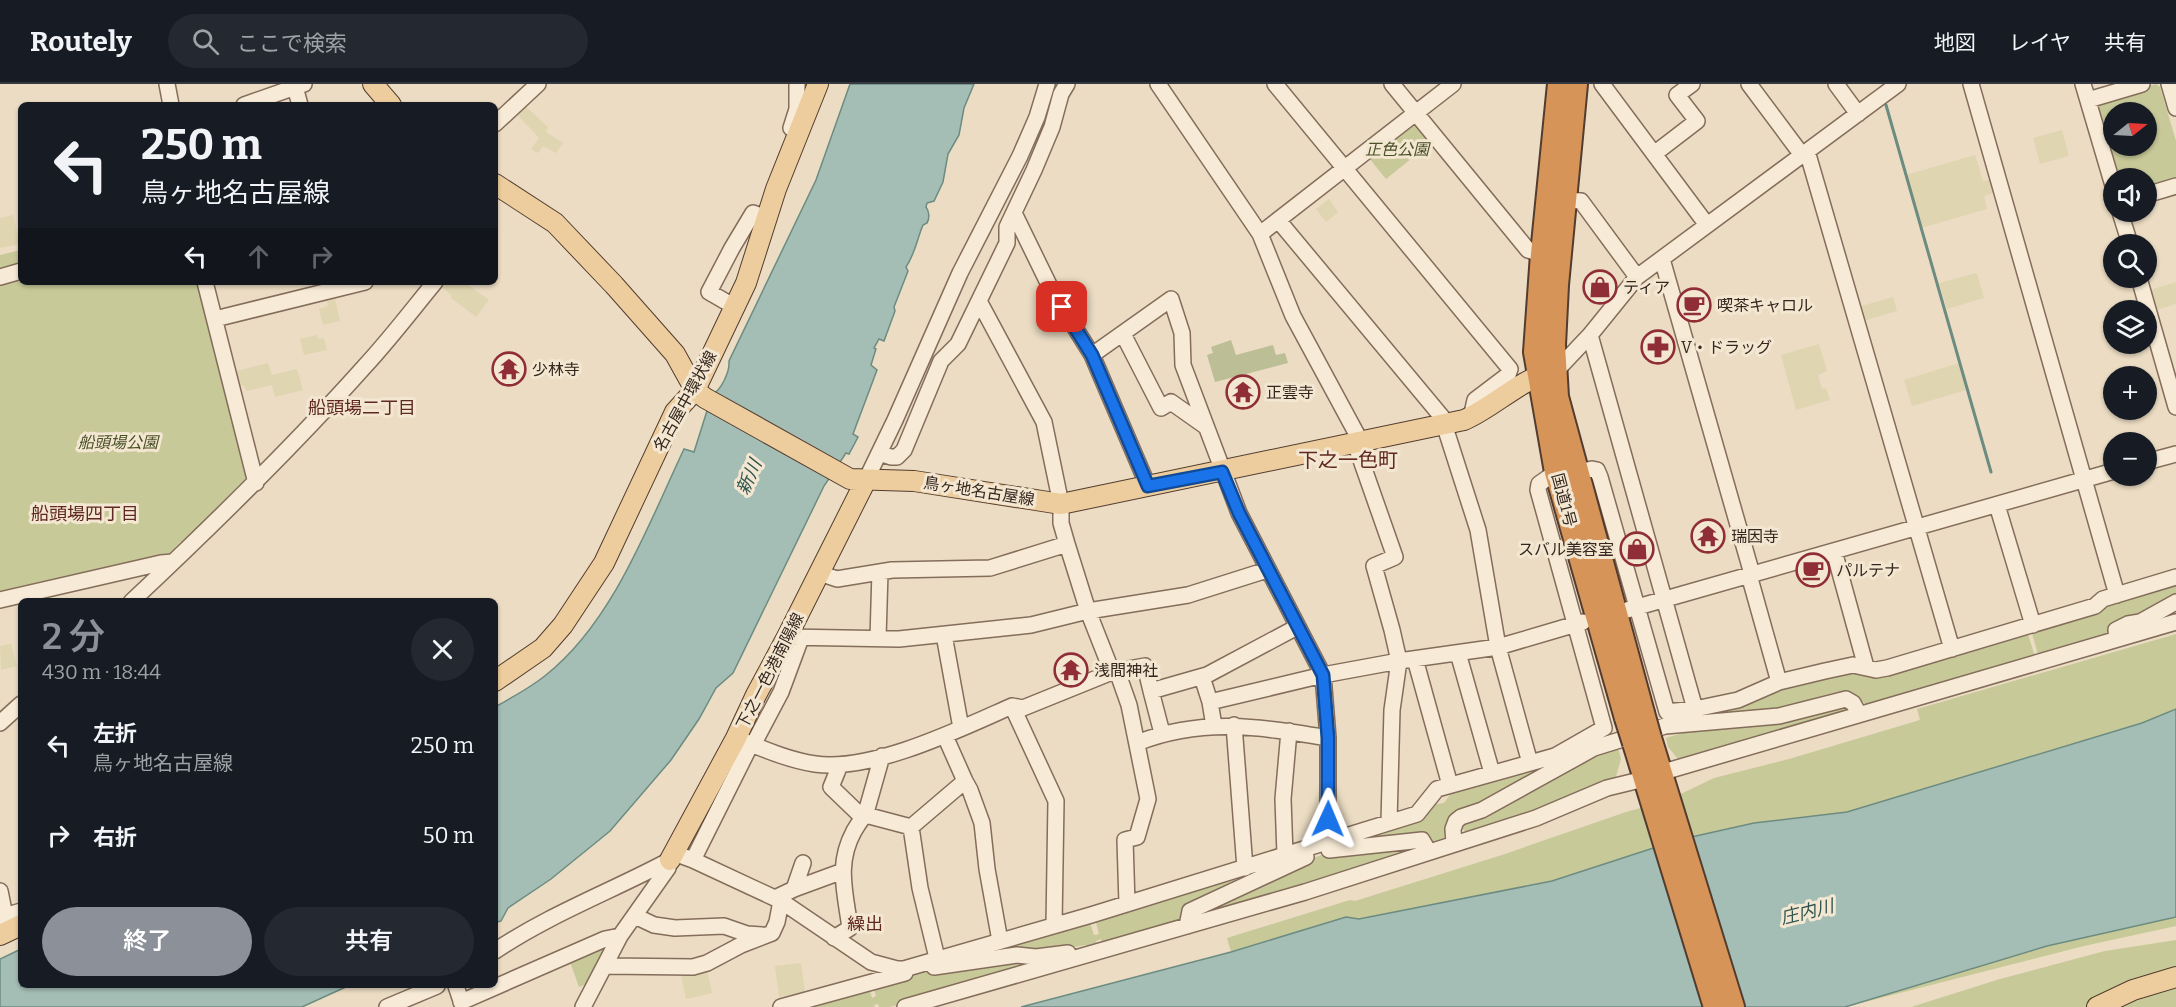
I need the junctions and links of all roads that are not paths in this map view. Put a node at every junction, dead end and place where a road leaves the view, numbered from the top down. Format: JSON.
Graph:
{"nodes":[{"id":1,"x":167,"y":84,"type":"edge"},
{"id":2,"x":373,"y":84,"type":"edge"},
{"id":3,"x":538,"y":84,"type":"edge"},
{"id":4,"x":797,"y":84,"type":"edge"},
{"id":5,"x":818,"y":84,"type":"edge"},
{"id":6,"x":1047,"y":84,"type":"edge"},
{"id":7,"x":1067,"y":84,"type":"edge"},
{"id":8,"x":1158,"y":84,"type":"edge"},
{"id":9,"x":1275,"y":84,"type":"edge"},
{"id":10,"x":1392,"y":84,"type":"edge"},
{"id":11,"x":1453,"y":84,"type":"edge"},
{"id":12,"x":1559,"y":84,"type":"edge"},
{"id":13,"x":1576,"y":84,"type":"edge"},
{"id":14,"x":1602,"y":84,"type":"edge"},
{"id":15,"x":1692,"y":84,"type":"edge"},
{"id":16,"x":1749,"y":84,"type":"edge"},
{"id":17,"x":1836,"y":84,"type":"edge"},
{"id":18,"x":1898,"y":84,"type":"edge"},
{"id":19,"x":1971,"y":84,"type":"edge"},
{"id":20,"x":2084,"y":84,"type":"edge"},
{"id":21,"x":2142,"y":84,"type":"edge"},
{"id":22,"x":2169,"y":84,"type":"edge"},
{"id":23,"x":300,"y":86,"type":"edge"},
{"id":24,"x":272,"y":89,"type":"edge"},
{"id":25,"x":2088,"y":100,"type":"junction"},
{"id":26,"x":170,"y":102,"type":"edge"},
{"id":27,"x":249,"y":102,"type":"edge"},
{"id":28,"x":300,"y":102,"type":"edge"},
{"id":29,"x":388,"y":102,"type":"edge"},
{"id":30,"x":2176,"y":108,"type":"edge"},
{"id":31,"x":1416,"y":112,"type":"junction"},
{"id":32,"x":1858,"y":114,"type":"junction"},
{"id":33,"x":498,"y":121,"type":"edge"},
{"id":34,"x":1805,"y":153,"type":"junction"},
{"id":35,"x":1654,"y":154,"type":"junction"},
{"id":36,"x":789,"y":159,"type":"junction"},
{"id":37,"x":1344,"y":167,"type":"junction"},
{"id":38,"x":2108,"y":168,"type":"edge"},
{"id":39,"x":498,"y":186,"type":"edge"},
{"id":40,"x":2176,"y":186,"type":"edge"},
{"id":41,"x":2157,"y":192,"type":"edge"},
{"id":42,"x":1565,"y":200,"type":"junction"},
{"id":43,"x":1014,"y":213,"type":"junction"},
{"id":44,"x":766,"y":218,"type":"junction"},
{"id":45,"x":1278,"y":220,"type":"junction"},
{"id":46,"x":1707,"y":225,"type":"junction"},
{"id":47,"x":1260,"y":234,"type":"junction"},
{"id":48,"x":1542,"y":254,"type":"junction"},
{"id":49,"x":1662,"y":259,"type":"junction"},
{"id":50,"x":18,"y":272,"type":"edge"},
{"id":51,"x":0,"y":277,"type":"edge"},
{"id":52,"x":1637,"y":278,"type":"junction"},
{"id":53,"x":206,"y":285,"type":"edge"},
{"id":54,"x":344,"y":285,"type":"edge"},
{"id":55,"x":433,"y":285,"type":"edge"},
{"id":56,"x":2142,"y":288,"type":"edge"},
{"id":57,"x":979,"y":301,"type":"junction"},
{"id":58,"x":735,"y":307,"type":"junction"},
{"id":59,"x":215,"y":319,"type":"junction"},
{"id":60,"x":1123,"y":334,"type":"junction"},
{"id":61,"x":1590,"y":335,"type":"junction"},
{"id":62,"x":1092,"y":355,"type":"junction"},
{"id":63,"x":1547,"y":373,"type":"junction"},
{"id":64,"x":700,"y":394,"type":"junction"},
{"id":65,"x":2176,"y":407,"type":"edge"},
{"id":66,"x":1475,"y":415,"type":"junction"},
{"id":67,"x":1445,"y":424,"type":"junction"},
{"id":68,"x":1205,"y":426,"type":"junction"},
{"id":69,"x":1358,"y":443,"type":"junction"},
{"id":70,"x":879,"y":453,"type":"junction"},
{"id":71,"x":2176,"y":454,"type":"edge"},
{"id":72,"x":2157,"y":459,"type":"edge"},
{"id":73,"x":1222,"y":472,"type":"junction"},
{"id":74,"x":1566,"y":472,"type":"junction"},
{"id":75,"x":2103,"y":474,"type":"edge"},
{"id":76,"x":858,"y":480,"type":"junction"},
{"id":77,"x":2084,"y":480,"type":"junction"},
{"id":78,"x":256,"y":483,"type":"junction"},
{"id":79,"x":1148,"y":486,"type":"junction"},
{"id":80,"x":1061,"y":504,"type":"junction"},
{"id":81,"x":1996,"y":505,"type":"junction"},
{"id":82,"x":1916,"y":528,"type":"junction"},
{"id":83,"x":1066,"y":544,"type":"junction"},
{"id":84,"x":1833,"y":551,"type":"junction"},
{"id":85,"x":173,"y":562,"type":"junction"},
{"id":86,"x":1267,"y":570,"type":"junction"},
{"id":87,"x":880,"y":572,"type":"junction"},
{"id":88,"x":819,"y":573,"type":"junction"},
{"id":89,"x":1751,"y":574,"type":"junction"},
{"id":90,"x":2176,"y":577,"type":"edge"},
{"id":91,"x":2117,"y":594,"type":"junction"},
{"id":92,"x":135,"y":598,"type":"edge"},
{"id":93,"x":1665,"y":599,"type":"junction"},
{"id":94,"x":0,"y":600,"type":"edge"},
{"id":95,"x":2176,"y":602,"type":"edge"},
{"id":96,"x":1633,"y":608,"type":"junction"},
{"id":97,"x":1088,"y":611,"type":"junction"},
{"id":98,"x":2176,"y":622,"type":"edge"},
{"id":99,"x":1579,"y":623,"type":"junction"},
{"id":100,"x":2033,"y":625,"type":"junction"},
{"id":101,"x":1297,"y":627,"type":"junction"},
{"id":102,"x":944,"y":635,"type":"junction"},
{"id":103,"x":794,"y":637,"type":"junction"},
{"id":104,"x":878,"y":638,"type":"junction"},
{"id":105,"x":2117,"y":639,"type":"junction"},
{"id":106,"x":1498,"y":647,"type":"junction"},
{"id":107,"x":1952,"y":649,"type":"junction"},
{"id":108,"x":1458,"y":653,"type":"junction"},
{"id":109,"x":1416,"y":659,"type":"junction"},
{"id":110,"x":1399,"y":661,"type":"junction"},
{"id":111,"x":1866,"y":667,"type":"junction"},
{"id":112,"x":1114,"y":671,"type":"junction"},
{"id":113,"x":1323,"y":675,"type":"junction"},
{"id":114,"x":1202,"y":677,"type":"junction"},
{"id":115,"x":498,"y":679,"type":"edge"},
{"id":116,"x":1779,"y":682,"type":"junction"},
{"id":117,"x":1151,"y":691,"type":"junction"},
{"id":118,"x":1210,"y":702,"type":"junction"},
{"id":119,"x":1012,"y":706,"type":"junction"},
{"id":120,"x":18,"y":707,"type":"edge"},
{"id":121,"x":1695,"y":710,"type":"junction"},
{"id":122,"x":1859,"y":714,"type":"junction"},
{"id":123,"x":0,"y":723,"type":"edge"},
{"id":124,"x":1234,"y":725,"type":"junction"},
{"id":125,"x":1214,"y":726,"type":"junction"},
{"id":126,"x":961,"y":729,"type":"junction"},
{"id":127,"x":1289,"y":731,"type":"junction"},
{"id":128,"x":1162,"y":733,"type":"junction"},
{"id":129,"x":945,"y":736,"type":"junction"},
{"id":130,"x":1328,"y":738,"type":"junction"},
{"id":131,"x":746,"y":742,"type":"junction"},
{"id":132,"x":1137,"y":743,"type":"junction"},
{"id":133,"x":882,"y":756,"type":"junction"},
{"id":134,"x":1530,"y":763,"type":"junction"},
{"id":135,"x":840,"y":765,"type":"junction"},
{"id":136,"x":1492,"y":773,"type":"junction"},
{"id":137,"x":965,"y":781,"type":"junction"},
{"id":138,"x":1654,"y":783,"type":"junction"},
{"id":139,"x":1450,"y":784,"type":"junction"},
{"id":140,"x":865,"y":816,"type":"junction"},
{"id":141,"x":1389,"y":822,"type":"junction"},
{"id":142,"x":911,"y":827,"type":"junction"},
{"id":143,"x":1328,"y":842,"type":"junction"},
{"id":144,"x":1454,"y":844,"type":"junction"},
{"id":145,"x":1309,"y":851,"type":"junction"},
{"id":146,"x":1429,"y":852,"type":"junction"},
{"id":147,"x":1285,"y":855,"type":"junction"},
{"id":148,"x":672,"y":856,"type":"junction"},
{"id":149,"x":693,"y":860,"type":"junction"},
{"id":150,"x":802,"y":863,"type":"dead end"},
{"id":151,"x":1245,"y":868,"type":"junction"},
{"id":152,"x":843,"y":871,"type":"junction"},
{"id":153,"x":794,"y":889,"type":"junction"},
{"id":154,"x":0,"y":891,"type":"edge"},
{"id":155,"x":778,"y":900,"type":"junction"},
{"id":156,"x":1127,"y":904,"type":"junction"},
{"id":157,"x":18,"y":913,"type":"edge"},
{"id":158,"x":635,"y":916,"type":"junction"},
{"id":159,"x":7,"y":924,"type":"edge"},
{"id":160,"x":1054,"y":925,"type":"junction"},
{"id":161,"x":1187,"y":926,"type":"junction"},
{"id":162,"x":767,"y":934,"type":"junction"},
{"id":163,"x":620,"y":936,"type":"junction"},
{"id":164,"x":834,"y":938,"type":"junction"},
{"id":165,"x":1000,"y":940,"type":"junction"},
{"id":166,"x":498,"y":949,"type":"edge"},
{"id":167,"x":1086,"y":955,"type":"junction"},
{"id":168,"x":937,"y":958,"type":"junction"},
{"id":169,"x":871,"y":962,"type":"junction"},
{"id":170,"x":606,"y":966,"type":"junction"},
{"id":171,"x":910,"y":969,"type":"junction"},
{"id":172,"x":2176,"y":977,"type":"edge"},
{"id":173,"x":870,"y":982,"type":"junction"},
{"id":174,"x":434,"y":988,"type":"edge"},
{"id":175,"x":457,"y":988,"type":"edge"},
{"id":176,"x":497,"y":988,"type":"edge"},
{"id":177,"x":498,"y":988,"type":"edge"},
{"id":178,"x":408,"y":1003,"type":"edge"},
{"id":179,"x":462,"y":1004,"type":"edge"},
{"id":180,"x":585,"y":1004,"type":"edge"},
{"id":181,"x":387,"y":1007,"type":"edge"},
{"id":182,"x":569,"y":1007,"type":"edge"},
{"id":183,"x":781,"y":1007,"type":"edge"},
{"id":184,"x":905,"y":1007,"type":"edge"},
{"id":185,"x":1715,"y":1007,"type":"edge"},
{"id":186,"x":1733,"y":1007,"type":"edge"},
{"id":187,"x":2097,"y":1007,"type":"edge"}],
"edges":[{"from":1,"to":26,"type":"street"},
{"from":2,"to":29,"type":"main road"},
{"from":3,"to":33,"type":"street"},
{"from":4,"to":36,"type":"street"},
{"from":5,"to":36,"type":"main road","name":"名古屋中環状線"},
{"from":6,"to":70,"type":"street"},
{"from":7,"to":43,"type":"street"},
{"from":8,"to":47,"type":"street"},
{"from":9,"to":37,"type":"street"},
{"from":10,"to":31,"type":"street"},
{"from":11,"to":31,"type":"street"},
{"from":12,"to":48,"type":"highway","name":"国道1号"},
{"from":13,"to":42,"type":"highway","name":"国道1号"},
{"from":14,"to":35,"type":"street"},
{"from":15,"to":35,"type":"street"},
{"from":16,"to":34,"type":"street"},
{"from":17,"to":32,"type":"street"},
{"from":18,"to":32,"type":"street"},
{"from":19,"to":77,"type":"street"},
{"from":20,"to":25,"type":"street"},
{"from":21,"to":25,"type":"street"},
{"from":22,"to":30,"type":"street"},
{"from":23,"to":24,"type":"street"},
{"from":23,"to":28,"type":"street"},
{"from":24,"to":27,"type":"street"},
{"from":25,"to":38,"type":"street"},
{"from":31,"to":37,"type":"street"},
{"from":31,"to":48,"type":"street"},
{"from":32,"to":34,"type":"street"},
{"from":34,"to":46,"type":"street"},
{"from":34,"to":82,"type":"street"},
{"from":35,"to":46,"type":"street"},
{"from":36,"to":44,"type":"main road","name":"名古屋中環状線"},
{"from":37,"to":45,"type":"street"},
{"from":37,"to":66,"type":"street"},
{"from":39,"to":64,"type":"main road"},
{"from":40,"to":41,"type":"street"},
{"from":42,"to":52,"type":"street"},
{"from":42,"to":63,"type":"highway","name":"国道1号"},
{"from":43,"to":57,"type":"street"},
{"from":43,"to":62,"type":"street"},
{"from":44,"to":58,"type":"main road","name":"名古屋中環状線"},
{"from":44,"to":58,"type":"street"},
{"from":45,"to":47,"type":"street"},
{"from":45,"to":67,"type":"street"},
{"from":46,"to":49,"type":"street"},
{"from":47,"to":69,"type":"street"},
{"from":48,"to":63,"type":"highway","name":"国道1号"},
{"from":49,"to":52,"type":"street"},
{"from":49,"to":89,"type":"street"},
{"from":50,"to":51,"type":"street"},
{"from":52,"to":61,"type":"street"},
{"from":53,"to":59,"type":"street"},
{"from":54,"to":59,"type":"street"},
{"from":55,"to":78,"type":"street"},
{"from":56,"to":65,"type":"street"},
{"from":57,"to":70,"type":"street"},
{"from":57,"to":80,"type":"street"},
{"from":58,"to":64,"type":"main road","name":"名古屋中環状線"},
{"from":59,"to":78,"type":"street"},
{"from":60,"to":62,"type":"street"},
{"from":60,"to":68,"type":"street"},
{"from":60,"to":68,"type":"street"},
{"from":61,"to":63,"type":"street"},
{"from":61,"to":93,"type":"street"},
{"from":62,"to":79,"type":"street"},
{"from":63,"to":66,"type":"main road","name":"鳥ヶ地名古屋線"},
{"from":63,"to":74,"type":"highway","name":"国道1号"},
{"from":64,"to":76,"type":"main road","name":"鳥ヶ地名古屋線"},
{"from":64,"to":115,"type":"main road","name":"名古屋中環状線"},
{"from":66,"to":67,"type":"main road","name":"鳥ヶ地名古屋線"},
{"from":67,"to":69,"type":"main road","name":"鳥ヶ地名古屋線"},
{"from":67,"to":106,"type":"street"},
{"from":68,"to":73,"type":"street"},
{"from":69,"to":73,"type":"main road","name":"鳥ヶ地名古屋線"},
{"from":69,"to":110,"type":"street"},
{"from":70,"to":76,"type":"street"},
{"from":71,"to":72,"type":"street"},
{"from":73,"to":79,"type":"main road","name":"鳥ヶ地名古屋線"},
{"from":73,"to":86,"type":"street"},
{"from":74,"to":96,"type":"street"},
{"from":74,"to":99,"type":"street"},
{"from":74,"to":138,"type":"highway","name":"国道1号","bridge":true},
{"from":75,"to":77,"type":"street"},
{"from":76,"to":80,"type":"main road","name":"鳥ヶ地名古屋線"},
{"from":76,"to":88,"type":"main road","name":"下之一色港南陽線"},
{"from":77,"to":81,"type":"street"},
{"from":77,"to":91,"type":"street"},
{"from":78,"to":85,"type":"street"},
{"from":79,"to":80,"type":"main road","name":"鳥ヶ地名古屋線"},
{"from":80,"to":83,"type":"street"},
{"from":81,"to":82,"type":"street"},
{"from":81,"to":100,"type":"street"},
{"from":82,"to":84,"type":"street"},
{"from":82,"to":107,"type":"street"},
{"from":83,"to":87,"type":"street"},
{"from":83,"to":97,"type":"street"},
{"from":84,"to":89,"type":"street"},
{"from":84,"to":111,"type":"street"},
{"from":85,"to":92,"type":"street"},
{"from":85,"to":94,"type":"street"},
{"from":86,"to":97,"type":"street"},
{"from":86,"to":101,"type":"street"},
{"from":87,"to":88,"type":"street"},
{"from":87,"to":104,"type":"street"},
{"from":88,"to":103,"type":"main road","name":"下之一色港南陽線"},
{"from":89,"to":93,"type":"street"},
{"from":89,"to":116,"type":"street"},
{"from":90,"to":91,"type":"street"},
{"from":91,"to":100,"type":"street"},
{"from":93,"to":96,"type":"street"},
{"from":93,"to":121,"type":"street"},
{"from":95,"to":105,"type":"street"},
{"from":96,"to":121,"type":"street"},
{"from":97,"to":102,"type":"street"},
{"from":97,"to":112,"type":"street"},
{"from":98,"to":105,"type":"street"},
{"from":99,"to":106,"type":"street"},
{"from":99,"to":134,"type":"street"},
{"from":100,"to":107,"type":"street"},
{"from":101,"to":113,"type":"street"},
{"from":101,"to":114,"type":"street"},
{"from":102,"to":104,"type":"street"},
{"from":102,"to":126,"type":"street"},
{"from":103,"to":104,"type":"street"},
{"from":103,"to":131,"type":"main road","name":"下之一色港南陽線"},
{"from":105,"to":122,"type":"street"},
{"from":106,"to":108,"type":"street"},
{"from":106,"to":134,"type":"street"},
{"from":107,"to":111,"type":"street"},
{"from":108,"to":109,"type":"street"},
{"from":108,"to":136,"type":"street"},
{"from":109,"to":110,"type":"street"},
{"from":109,"to":139,"type":"street"},
{"from":110,"to":113,"type":"street"},
{"from":110,"to":141,"type":"street"},
{"from":111,"to":116,"type":"street"},
{"from":112,"to":117,"type":"street"},
{"from":112,"to":119,"type":"street"},
{"from":112,"to":132,"type":"street"},
{"from":113,"to":118,"type":"street"},
{"from":113,"to":130,"type":"street"},
{"from":114,"to":117,"type":"street"},
{"from":114,"to":118,"type":"street"},
{"from":116,"to":121,"type":"street"},
{"from":117,"to":128,"type":"street"},
{"from":118,"to":125,"type":"street"},
{"from":119,"to":126,"type":"street"},
{"from":119,"to":160,"type":"street"},
{"from":120,"to":123,"type":"street"},
{"from":122,"to":138,"type":"street"},
{"from":122,"to":144,"type":"street"},
{"from":124,"to":125,"type":"street"},
{"from":124,"to":127,"type":"street"},
{"from":124,"to":151,"type":"street"},
{"from":125,"to":128,"type":"street"},
{"from":126,"to":129,"type":"street"},
{"from":127,"to":130,"type":"street"},
{"from":127,"to":147,"type":"street"},
{"from":128,"to":132,"type":"street"},
{"from":129,"to":133,"type":"street"},
{"from":129,"to":137,"type":"street"},
{"from":130,"to":143,"type":"street"},
{"from":131,"to":135,"type":"street"},
{"from":131,"to":148,"type":"main road","name":"下之一色港南陽線"},
{"from":131,"to":149,"type":"street"},
{"from":132,"to":156,"type":"street"},
{"from":133,"to":135,"type":"street"},
{"from":133,"to":140,"type":"street"},
{"from":134,"to":136,"type":"street"},
{"from":135,"to":140,"type":"street"},
{"from":136,"to":139,"type":"street"},
{"from":137,"to":142,"type":"street"},
{"from":137,"to":165,"type":"street"},
{"from":138,"to":144,"type":"street"},
{"from":138,"to":185,"type":"highway","name":"国道1号"},
{"from":138,"to":186,"type":"highway","name":"国道1号"},
{"from":139,"to":141,"type":"street"},
{"from":140,"to":142,"type":"street"},
{"from":140,"to":152,"type":"street"},
{"from":141,"to":143,"type":"street"},
{"from":142,"to":168,"type":"street"},
{"from":143,"to":145,"type":"street"},
{"from":144,"to":146,"type":"street"},
{"from":145,"to":146,"type":"street"},
{"from":145,"to":147,"type":"street"},
{"from":145,"to":161,"type":"street"},
{"from":146,"to":161,"type":"street"},
{"from":147,"to":151,"type":"street"},
{"from":148,"to":149,"type":"street"},
{"from":148,"to":158,"type":"street"},
{"from":148,"to":166,"type":"street"},
{"from":149,"to":155,"type":"street"},
{"from":150,"to":153,"type":"street"},
{"from":151,"to":156,"type":"street"},
{"from":152,"to":153,"type":"street"},
{"from":152,"to":164,"type":"street"},
{"from":153,"to":155,"type":"street"},
{"from":154,"to":159,"type":"street"},
{"from":155,"to":162,"type":"street"},
{"from":155,"to":164,"type":"street"},
{"from":156,"to":160,"type":"street"},
{"from":157,"to":159,"type":"street"},
{"from":158,"to":162,"type":"street"},
{"from":158,"to":163,"type":"street"},
{"from":160,"to":165,"type":"street"},
{"from":161,"to":167,"type":"street"},
{"from":162,"to":170,"type":"street"},
{"from":163,"to":170,"type":"street"},
{"from":163,"to":177,"type":"street"},
{"from":164,"to":169,"type":"street"},
{"from":165,"to":168,"type":"street"},
{"from":167,"to":171,"type":"street"},
{"from":167,"to":184,"type":"street"},
{"from":168,"to":171,"type":"street"},
{"from":169,"to":171,"type":"street"},
{"from":169,"to":173,"type":"street"},
{"from":170,"to":180,"type":"street"},
{"from":171,"to":173,"type":"street"},
{"from":172,"to":187,"type":"main road"},
{"from":173,"to":183,"type":"street"},
{"from":174,"to":178,"type":"street"},
{"from":175,"to":179,"type":"street"},
{"from":176,"to":179,"type":"street"},
{"from":178,"to":181,"type":"street"},
{"from":180,"to":182,"type":"street"}]}
